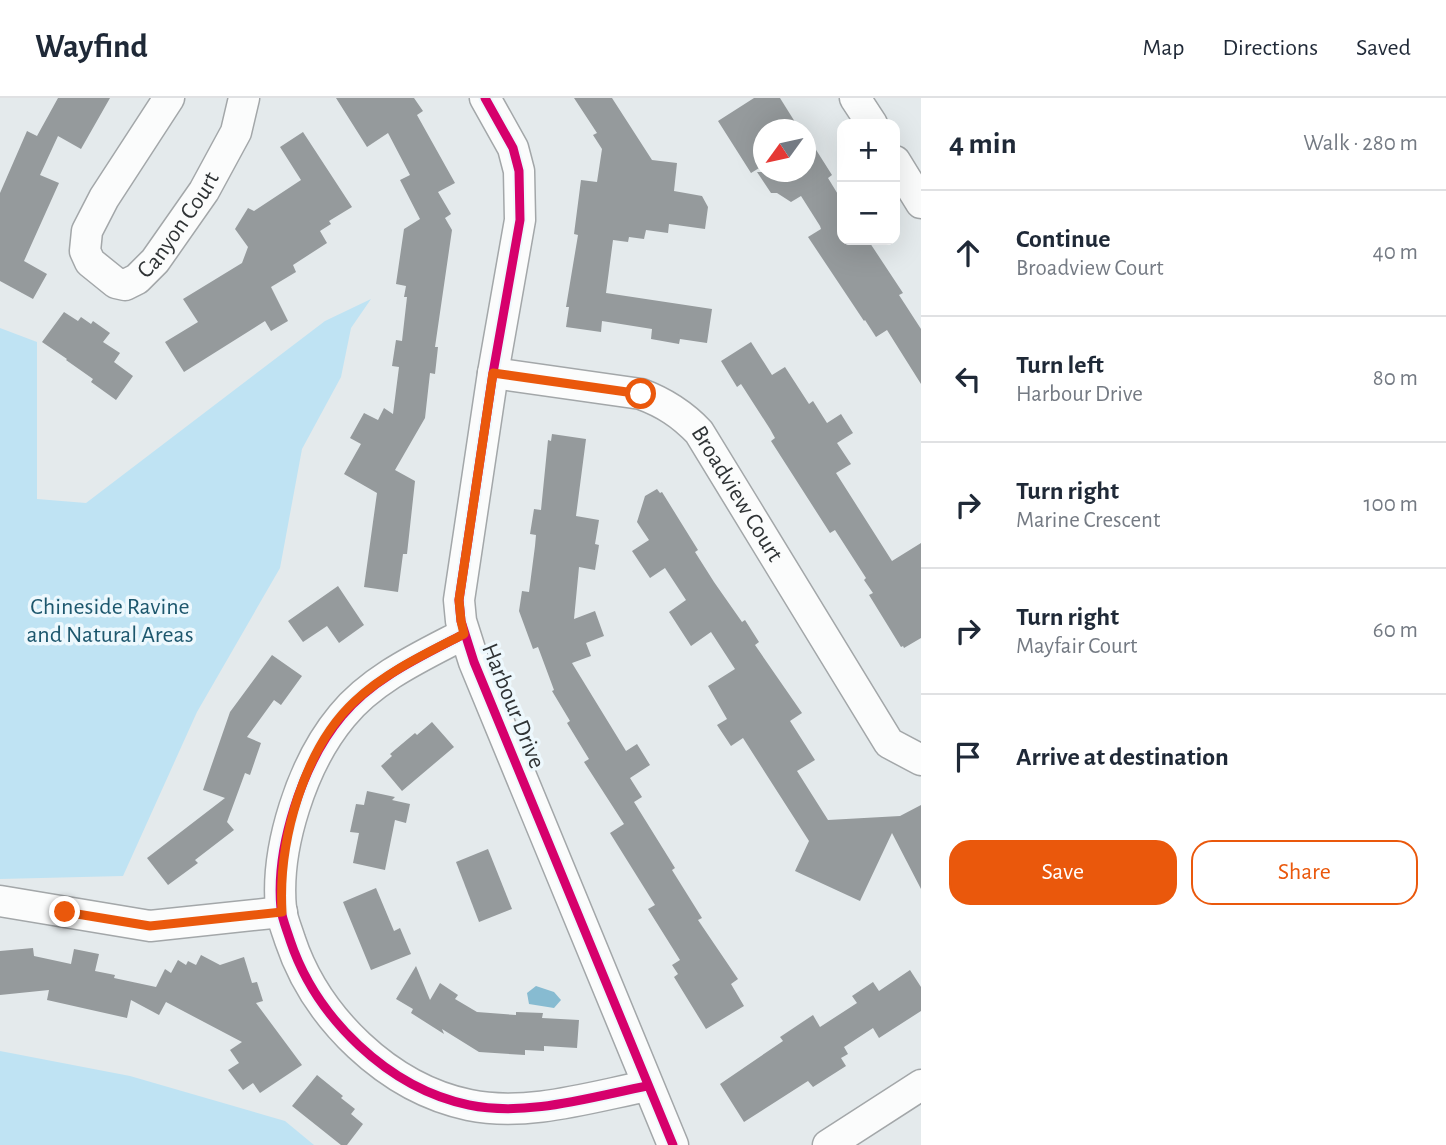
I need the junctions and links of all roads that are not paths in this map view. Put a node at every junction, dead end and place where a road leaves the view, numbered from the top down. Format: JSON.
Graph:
{"nodes":[{"id":1,"x":169,"y":98,"type":"edge"},
{"id":2,"x":244,"y":98,"type":"edge"},
{"id":3,"x":485,"y":98,"type":"edge"},
{"id":4,"x":855,"y":98,"type":"edge"},
{"id":5,"x":869,"y":119,"type":"edge"},
{"id":6,"x":900,"y":169,"type":"edge"},
{"id":7,"x":921,"y":203,"type":"edge"},
{"id":8,"x":493,"y":373,"type":"junction"},
{"id":9,"x":464,"y":634,"type":"junction"},
{"id":10,"x":921,"y":760,"type":"edge"},
{"id":11,"x":0,"y":901,"type":"edge"},
{"id":12,"x":282,"y":912,"type":"junction"},
{"id":13,"x":921,"y":1085,"type":"edge"},
{"id":14,"x":648,"y":1086,"type":"junction"},
{"id":15,"x":673,"y":1145,"type":"edge"},
{"id":16,"x":828,"y":1145,"type":"edge"}],
"edges":[{"from":1,"to":2,"type":"street","name":"Canyon Court"},
{"from":3,"to":8,"type":"street","name":"Harbour Drive"},
{"from":4,"to":5,"type":"street"},
{"from":6,"to":7,"type":"street"},
{"from":8,"to":9,"type":"street","name":"Harbour Drive"},
{"from":8,"to":10,"type":"street","name":"Broadview Court"},
{"from":9,"to":12,"type":"street"},
{"from":9,"to":14,"type":"street","name":"Harbour Drive"},
{"from":11,"to":12,"type":"street"},
{"from":12,"to":14,"type":"street"},
{"from":13,"to":16,"type":"street"},
{"from":14,"to":15,"type":"street","name":"Harbour Drive"}]}
